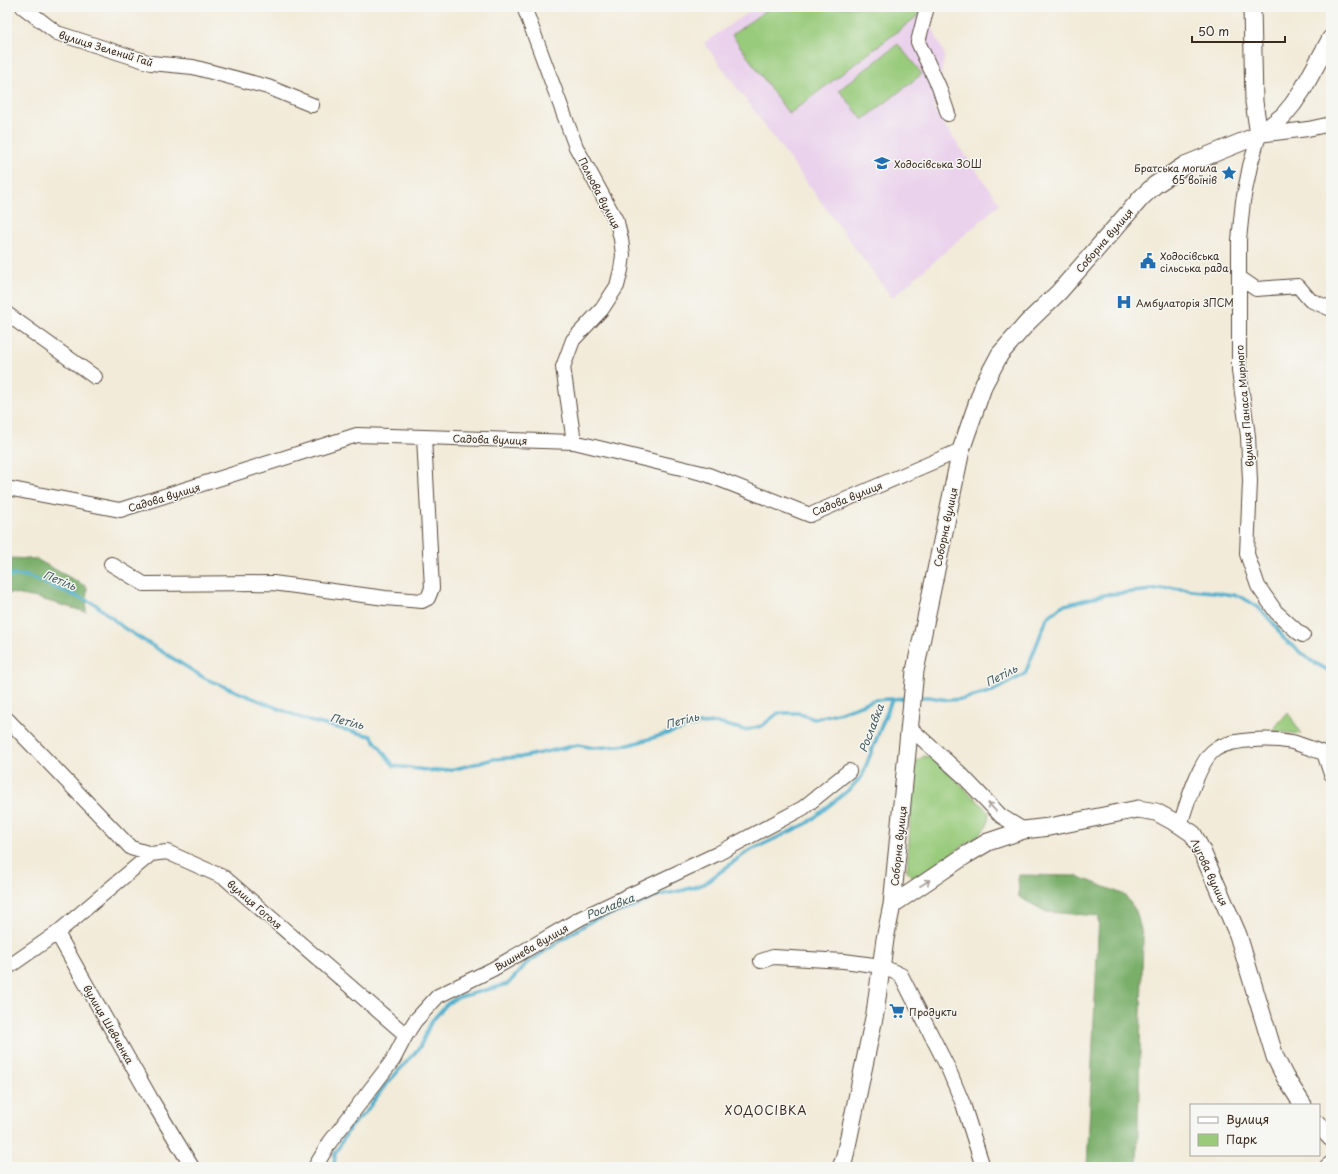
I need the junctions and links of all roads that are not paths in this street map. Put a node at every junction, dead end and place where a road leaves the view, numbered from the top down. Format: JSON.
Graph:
{"nodes":[{"id":1,"x":23,"y":7,"type":"edge"},
{"id":2,"x":524,"y":7,"type":"edge"},
{"id":3,"x":927,"y":7,"type":"edge"},
{"id":4,"x":1252,"y":7,"type":"edge"},
{"id":5,"x":1331,"y":38,"type":"edge"},
{"id":6,"x":312,"y":105,"type":"dead end"},
{"id":7,"x":948,"y":114,"type":"dead end"},
{"id":8,"x":1331,"y":124,"type":"edge"},
{"id":9,"x":1259,"y":136,"type":"junction"},
{"id":10,"x":1240,"y":278,"type":"junction"},
{"id":11,"x":1331,"y":309,"type":"edge"},
{"id":12,"x":7,"y":314,"type":"edge"},
{"id":13,"x":95,"y":377,"type":"dead end"},
{"id":14,"x":424,"y":436,"type":"junction"},
{"id":15,"x":574,"y":442,"type":"junction"},
{"id":16,"x":962,"y":450,"type":"junction"},
{"id":17,"x":7,"y":488,"type":"edge"},
{"id":18,"x":111,"y":564,"type":"dead end"},
{"id":19,"x":1303,"y":635,"type":"dead end"},
{"id":20,"x":7,"y":719,"type":"edge"},
{"id":21,"x":910,"y":723,"type":"junction"},
{"id":22,"x":849,"y":771,"type":"dead end"},
{"id":23,"x":1331,"y":774,"type":"edge"},
{"id":24,"x":1180,"y":825,"type":"junction"},
{"id":25,"x":1024,"y":830,"type":"junction"},
{"id":26,"x":151,"y":854,"type":"junction"},
{"id":27,"x":892,"y":905,"type":"junction"},
{"id":28,"x":57,"y":933,"type":"junction"},
{"id":29,"x":761,"y":962,"type":"dead end"},
{"id":30,"x":881,"y":966,"type":"junction"},
{"id":31,"x":7,"y":968,"type":"edge"},
{"id":32,"x":406,"y":1035,"type":"junction"},
{"id":33,"x":1302,"y":1104,"type":"edge"},
{"id":34,"x":1320,"y":1126,"type":"edge"},
{"id":35,"x":1331,"y":1138,"type":"edge"},
{"id":36,"x":1331,"y":1163,"type":"edge"},
{"id":37,"x":192,"y":1167,"type":"edge"},
{"id":38,"x":315,"y":1167,"type":"edge"},
{"id":39,"x":841,"y":1167,"type":"edge"},
{"id":40,"x":983,"y":1167,"type":"edge"},
{"id":41,"x":1326,"y":1167,"type":"edge"}],
"edges":[{"from":1,"to":6,"type":"street","name":"вулиця Зелений Гай"},
{"from":2,"to":15,"type":"street","name":"Польова вулиця"},
{"from":3,"to":7,"type":"street"},
{"from":4,"to":9,"type":"street"},
{"from":5,"to":9,"type":"street","name":"Соборна вулиця"},
{"from":8,"to":9,"type":"street"},
{"from":9,"to":10,"type":"street","name":"вулиця Панаса Мирного"},
{"from":9,"to":16,"type":"street","name":"Соборна вулиця"},
{"from":10,"to":11,"type":"street"},
{"from":10,"to":19,"type":"street","name":"вулиця Панаса Мирного"},
{"from":12,"to":13,"type":"street"},
{"from":14,"to":15,"type":"street","name":"Садова вулиця"},
{"from":14,"to":17,"type":"street","name":"Садова вулиця"},
{"from":14,"to":18,"type":"street"},
{"from":15,"to":16,"type":"street","name":"Садова вулиця"},
{"from":16,"to":21,"type":"street","name":"Соборна вулиця"},
{"from":20,"to":26,"type":"street","name":"вулиця Гоголя"},
{"from":25,"to":21,"type":"street","one_way":true},
{"from":21,"to":27,"type":"street","name":"Соборна вулиця"},
{"from":22,"to":32,"type":"street","name":"Вишнева вулиця"},
{"from":23,"to":24,"type":"street"},
{"from":24,"to":25,"type":"street","name":"Лугова вулиця"},
{"from":24,"to":33,"type":"street","name":"Лугова вулиця"},
{"from":27,"to":25,"type":"street","name":"Лугова вулиця","one_way":true},
{"from":26,"to":28,"type":"street"},
{"from":26,"to":32,"type":"street","name":"вулиця Гоголя"},
{"from":27,"to":30,"type":"street","name":"Соборна вулиця"},
{"from":28,"to":31,"type":"street"},
{"from":28,"to":37,"type":"street","name":"вулиця Шевченка"},
{"from":29,"to":30,"type":"street"},
{"from":30,"to":39,"type":"street","name":"Соборна вулиця"},
{"from":30,"to":40,"type":"street"},
{"from":32,"to":38,"type":"street","name":"Вишнева вулиця"},
{"from":34,"to":35,"type":"street"},
{"from":36,"to":41,"type":"street"}]}
